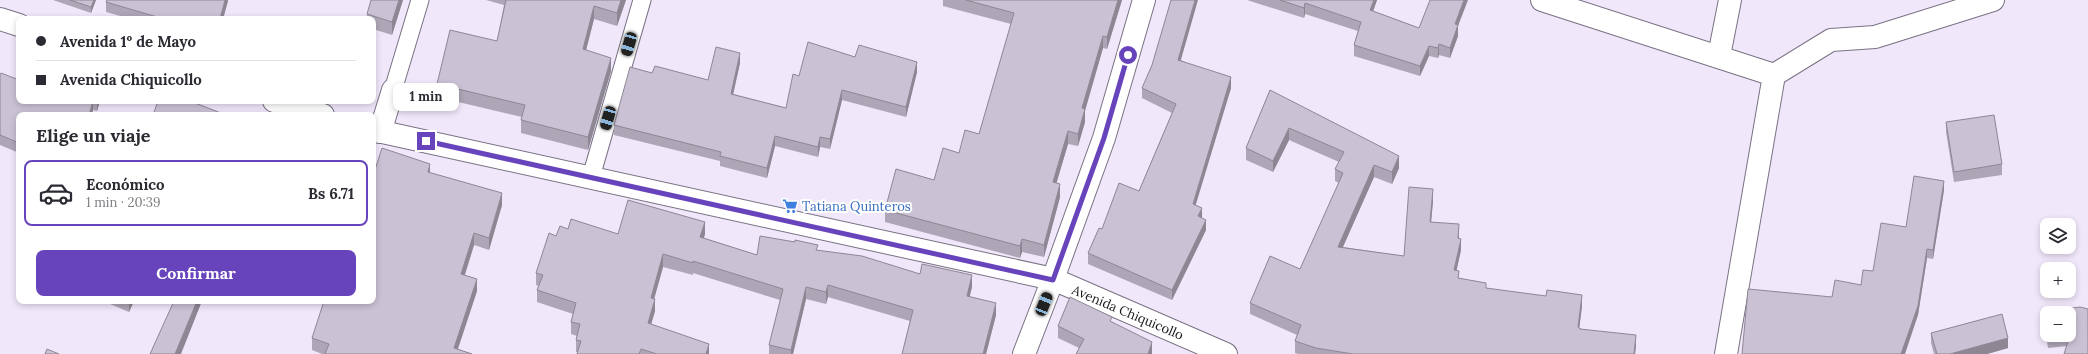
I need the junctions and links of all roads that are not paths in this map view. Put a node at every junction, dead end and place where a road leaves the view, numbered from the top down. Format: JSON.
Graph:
{"nodes":[{"id":1,"x":420,"y":0,"type":"edge"},
{"id":2,"x":642,"y":0,"type":"edge"},
{"id":3,"x":1144,"y":0,"type":"edge"},
{"id":4,"x":1542,"y":0,"type":"edge"},
{"id":5,"x":1730,"y":0,"type":"edge"},
{"id":6,"x":1994,"y":0,"type":"edge"},
{"id":7,"x":0,"y":19,"type":"edge"},
{"id":8,"x":16,"y":24,"type":"edge"},
{"id":9,"x":1719,"y":56,"type":"junction"},
{"id":10,"x":1774,"y":75,"type":"junction"},
{"id":11,"x":393,"y":90,"type":"joint"},
{"id":12,"x":284,"y":104,"type":"edge"},
{"id":13,"x":312,"y":112,"type":"edge"},
{"id":14,"x":377,"y":131,"type":"edge"},
{"id":15,"x":591,"y":177,"type":"junction"},
{"id":16,"x":1053,"y":280,"type":"junction"},
{"id":17,"x":1024,"y":354,"type":"edge"},
{"id":18,"x":1226,"y":354,"type":"edge"},
{"id":19,"x":1726,"y":354,"type":"edge"}],
"edges":[{"from":1,"to":11,"type":"lane"},
{"from":2,"to":15,"type":"lane"},
{"from":3,"to":16,"type":"main road"},
{"from":4,"to":9,"type":"main road"},
{"from":5,"to":9,"type":"main road"},
{"from":6,"to":10,"type":"main road"},
{"from":7,"to":8,"type":"main road"},
{"from":9,"to":10,"type":"main road"},
{"from":10,"to":19,"type":"main road"},
{"from":11,"to":14,"type":"main road"},
{"from":12,"to":13,"type":"main road"},
{"from":14,"to":15,"type":"main road","name":"Avenida Chiquicollo"},
{"from":15,"to":16,"type":"main road","name":"Avenida Chiquicollo"},
{"from":16,"to":17,"type":"main road"},
{"from":16,"to":18,"type":"main road","name":"Avenida Chiquicollo"}]}
